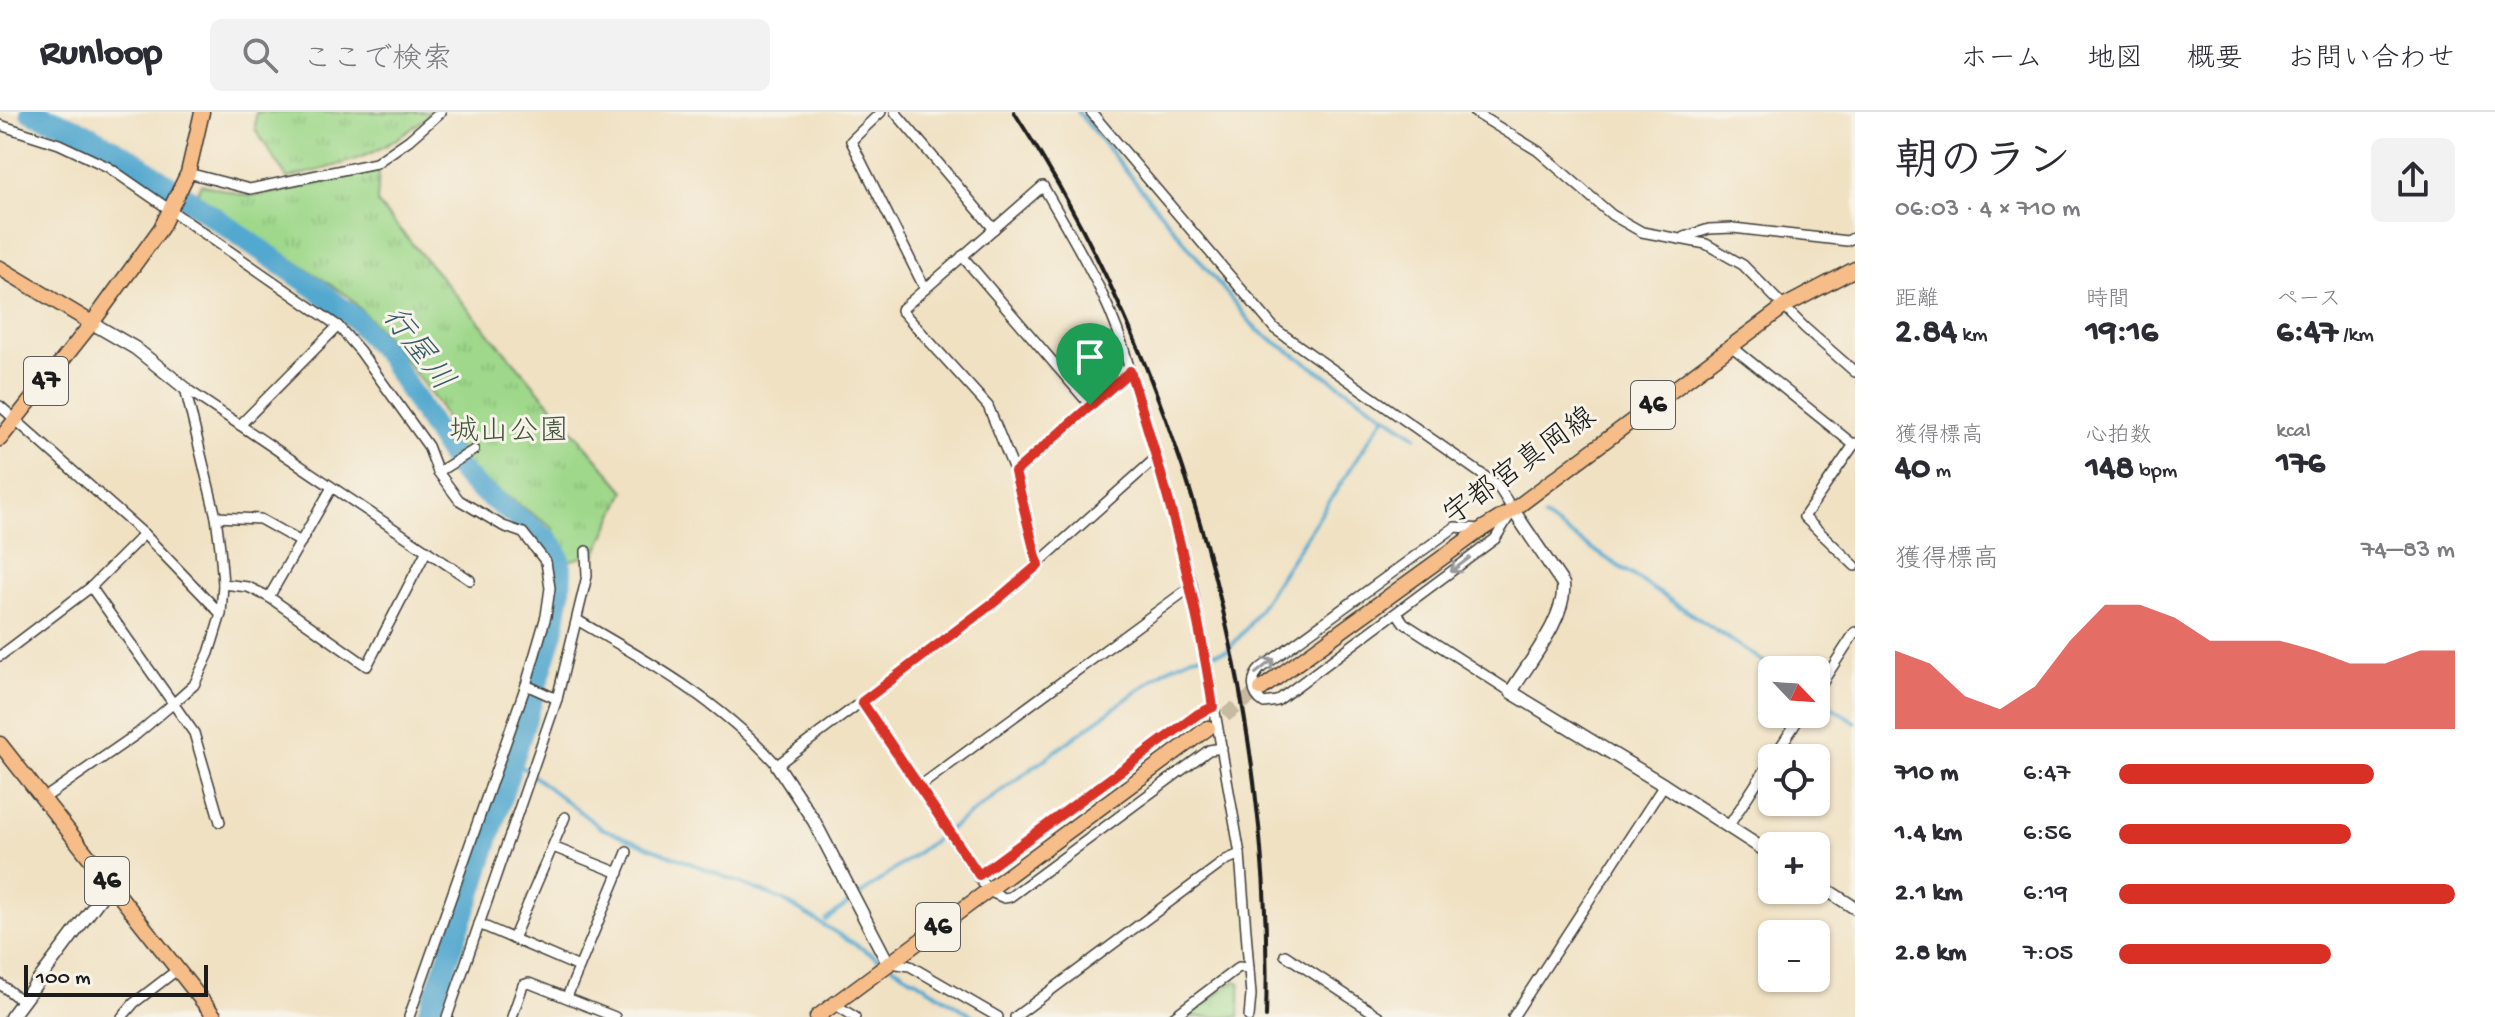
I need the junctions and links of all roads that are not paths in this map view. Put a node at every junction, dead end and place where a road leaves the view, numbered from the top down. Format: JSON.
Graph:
{"nodes":[{"id":1,"x":202,"y":112,"type":"edge"},
{"id":2,"x":441,"y":112,"type":"edge"},
{"id":3,"x":881,"y":112,"type":"edge"},
{"id":4,"x":895,"y":112,"type":"edge"},
{"id":5,"x":1091,"y":112,"type":"edge"},
{"id":6,"x":1474,"y":112,"type":"edge"},
{"id":7,"x":0,"y":125,"type":"edge"},
{"id":8,"x":185,"y":179,"type":"junction"},
{"id":9,"x":172,"y":208,"type":"junction"},
{"id":10,"x":994,"y":229,"type":"junction"},
{"id":11,"x":1855,"y":237,"type":"edge"},
{"id":12,"x":1681,"y":238,"type":"junction"},
{"id":13,"x":962,"y":256,"type":"junction"},
{"id":14,"x":0,"y":268,"type":"edge"},
{"id":15,"x":1855,"y":269,"type":"edge"},
{"id":16,"x":925,"y":289,"type":"junction"},
{"id":17,"x":1785,"y":306,"type":"junction"},
{"id":18,"x":92,"y":323,"type":"junction"},
{"id":19,"x":338,"y":326,"type":"junction"},
{"id":20,"x":1731,"y":346,"type":"junction"},
{"id":21,"x":1130,"y":371,"type":"junction"},
{"id":22,"x":1855,"y":372,"type":"edge"},
{"id":23,"x":185,"y":388,"type":"junction"},
{"id":24,"x":1090,"y":405,"type":"junction"},
{"id":25,"x":0,"y":406,"type":"edge"},
{"id":26,"x":16,"y":418,"type":"junction"},
{"id":27,"x":240,"y":425,"type":"junction"},
{"id":28,"x":0,"y":439,"type":"edge"},
{"id":29,"x":1854,"y":444,"type":"edge"},
{"id":30,"x":474,"y":450,"type":"dead end"},
{"id":31,"x":1157,"y":457,"type":"junction"},
{"id":32,"x":438,"y":472,"type":"junction"},
{"id":33,"x":1015,"y":472,"type":"junction"},
{"id":34,"x":331,"y":489,"type":"junction"},
{"id":35,"x":1513,"y":510,"type":"junction"},
{"id":36,"x":216,"y":517,"type":"junction"},
{"id":37,"x":1482,"y":529,"type":"junction"},
{"id":38,"x":144,"y":534,"type":"junction"},
{"id":39,"x":301,"y":542,"type":"junction"},
{"id":40,"x":427,"y":550,"type":"junction"},
{"id":41,"x":586,"y":551,"type":"dead end"},
{"id":42,"x":1038,"y":565,"type":"junction"},
{"id":43,"x":1855,"y":566,"type":"edge"},
{"id":44,"x":470,"y":580,"type":"dead end"},
{"id":45,"x":223,"y":584,"type":"junction"},
{"id":46,"x":1192,"y":586,"type":"junction"},
{"id":47,"x":91,"y":587,"type":"junction"},
{"id":48,"x":269,"y":597,"type":"junction"},
{"id":49,"x":1397,"y":613,"type":"junction"},
{"id":50,"x":221,"y":614,"type":"junction"},
{"id":51,"x":577,"y":620,"type":"junction"},
{"id":52,"x":1855,"y":632,"type":"edge"},
{"id":53,"x":0,"y":656,"type":"edge"},
{"id":54,"x":1830,"y":671,"type":"edge"},
{"id":55,"x":526,"y":685,"type":"junction"},
{"id":56,"x":1261,"y":689,"type":"tunnel mouth"},
{"id":57,"x":1511,"y":692,"type":"junction"},
{"id":58,"x":557,"y":699,"type":"junction"},
{"id":59,"x":175,"y":702,"type":"junction"},
{"id":60,"x":862,"y":702,"type":"junction"},
{"id":61,"x":1213,"y":707,"type":"junction"},
{"id":62,"x":1208,"y":728,"type":"tunnel mouth"},
{"id":63,"x":0,"y":744,"type":"edge"},
{"id":64,"x":1222,"y":748,"type":"junction"},
{"id":65,"x":777,"y":765,"type":"junction"},
{"id":66,"x":1758,"y":781,"type":"edge"},
{"id":67,"x":1664,"y":785,"type":"junction"},
{"id":68,"x":920,"y":786,"type":"junction"},
{"id":69,"x":43,"y":799,"type":"junction"},
{"id":70,"x":565,"y":817,"type":"dead end"},
{"id":71,"x":220,"y":822,"type":"dead end"},
{"id":72,"x":1728,"y":827,"type":"junction"},
{"id":73,"x":1758,"y":846,"type":"edge"},
{"id":74,"x":553,"y":847,"type":"junction"},
{"id":75,"x":627,"y":852,"type":"dead end"},
{"id":76,"x":1240,"y":854,"type":"junction"},
{"id":77,"x":619,"y":873,"type":"junction"},
{"id":78,"x":979,"y":875,"type":"junction"},
{"id":79,"x":110,"y":885,"type":"junction"},
{"id":80,"x":988,"y":891,"type":"junction"},
{"id":81,"x":1830,"y":892,"type":"edge"},
{"id":82,"x":1855,"y":908,"type":"edge"},
{"id":83,"x":479,"y":924,"type":"junction"},
{"id":84,"x":513,"y":939,"type":"junction"},
{"id":85,"x":1285,"y":955,"type":"dead end"},
{"id":86,"x":888,"y":963,"type":"junction"},
{"id":87,"x":579,"y":967,"type":"junction"},
{"id":88,"x":1249,"y":968,"type":"junction"},
{"id":89,"x":177,"y":970,"type":"junction"},
{"id":90,"x":0,"y":984,"type":"edge"},
{"id":91,"x":567,"y":997,"type":"junction"},
{"id":92,"x":23,"y":1002,"type":"junction"},
{"id":93,"x":834,"y":1004,"type":"junction"},
{"id":94,"x":11,"y":1017,"type":"edge"},
{"id":95,"x":122,"y":1017,"type":"edge"},
{"id":96,"x":215,"y":1017,"type":"edge"},
{"id":97,"x":409,"y":1017,"type":"edge"},
{"id":98,"x":447,"y":1017,"type":"edge"},
{"id":99,"x":512,"y":1017,"type":"edge"},
{"id":100,"x":615,"y":1017,"type":"edge"},
{"id":101,"x":817,"y":1017,"type":"edge"},
{"id":102,"x":855,"y":1017,"type":"edge"},
{"id":103,"x":998,"y":1017,"type":"edge"},
{"id":104,"x":1015,"y":1017,"type":"edge"},
{"id":105,"x":1173,"y":1017,"type":"edge"},
{"id":106,"x":1249,"y":1017,"type":"edge"},
{"id":107,"x":1380,"y":1017,"type":"edge"},
{"id":108,"x":1513,"y":1017,"type":"edge"}],
"edges":[{"from":1,"to":8,"type":"main road","number":"47"},
{"from":2,"to":8,"type":"street"},
{"from":3,"to":16,"type":"street"},
{"from":4,"to":10,"type":"street"},
{"from":5,"to":35,"type":"street"},
{"from":6,"to":12,"type":"street"},
{"from":7,"to":9,"type":"street"},
{"from":8,"to":9,"type":"main road","number":"47"},
{"from":9,"to":18,"type":"main road","number":"47"},
{"from":9,"to":19,"type":"street"},
{"from":10,"to":13,"type":"street"},
{"from":10,"to":21,"type":"street"},
{"from":11,"to":12,"type":"street"},
{"from":12,"to":17,"type":"street"},
{"from":13,"to":16,"type":"street"},
{"from":13,"to":24,"type":"street"},
{"from":14,"to":18,"type":"main road"},
{"from":15,"to":17,"type":"main road","name":"宇都宮真岡線","number":"46"},
{"from":16,"to":33,"type":"street"},
{"from":17,"to":20,"type":"main road","name":"宇都宮真岡線","number":"46"},
{"from":17,"to":22,"type":"street"},
{"from":18,"to":23,"type":"street"},
{"from":18,"to":26,"type":"main road","number":"47"},
{"from":19,"to":27,"type":"street"},
{"from":19,"to":32,"type":"street"},
{"from":20,"to":29,"type":"street"},
{"from":20,"to":35,"type":"main road","name":"宇都宮真岡線","number":"46"},
{"from":21,"to":24,"type":"street"},
{"from":21,"to":31,"type":"street"},
{"from":23,"to":27,"type":"street"},
{"from":23,"to":36,"type":"street"},
{"from":24,"to":33,"type":"street"},
{"from":25,"to":26,"type":"street"},
{"from":26,"to":28,"type":"main road","number":"47"},
{"from":26,"to":38,"type":"street"},
{"from":27,"to":34,"type":"street"},
{"from":29,"to":43,"type":"street"},
{"from":30,"to":32,"type":"street"},
{"from":31,"to":42,"type":"street"},
{"from":31,"to":46,"type":"street"},
{"from":32,"to":55,"type":"street"},
{"from":33,"to":42,"type":"street"},
{"from":34,"to":39,"type":"street"},
{"from":34,"to":40,"type":"street"},
{"from":35,"to":37,"type":"main road","name":"宇都宮真岡線","number":"46"},
{"from":35,"to":49,"type":"street","one_way":true},
{"from":35,"to":57,"type":"street"},
{"from":36,"to":39,"type":"street"},
{"from":36,"to":45,"type":"street"},
{"from":49,"to":37,"type":"street","one_way":true},
{"from":37,"to":56,"type":"main road","name":"宇都宮真岡線","number":"46"},
{"from":38,"to":47,"type":"street"},
{"from":38,"to":50,"type":"street"},
{"from":39,"to":48,"type":"street"},
{"from":40,"to":44,"type":"street"},
{"from":40,"to":48,"type":"street"},
{"from":41,"to":51,"type":"street"},
{"from":42,"to":60,"type":"street"},
{"from":45,"to":48,"type":"street"},
{"from":45,"to":50,"type":"street"},
{"from":46,"to":61,"type":"street"},
{"from":46,"to":68,"type":"street"},
{"from":47,"to":53,"type":"street"},
{"from":47,"to":59,"type":"street"},
{"from":49,"to":57,"type":"street"},
{"from":50,"to":59,"type":"street"},
{"from":51,"to":58,"type":"street"},
{"from":51,"to":65,"type":"street"},
{"from":52,"to":54,"type":"street"},
{"from":55,"to":58,"type":"street"},
{"from":55,"to":97,"type":"street"},
{"from":57,"to":67,"type":"street"},
{"from":58,"to":83,"type":"street"},
{"from":59,"to":69,"type":"street"},
{"from":59,"to":71,"type":"street"},
{"from":60,"to":65,"type":"street"},
{"from":60,"to":68,"type":"street"},
{"from":61,"to":64,"type":"street"},
{"from":61,"to":78,"type":"street"},
{"from":62,"to":80,"type":"main road","number":"46"},
{"from":63,"to":69,"type":"main road","number":"46"},
{"from":64,"to":76,"type":"street"},
{"from":64,"to":80,"type":"street"},
{"from":65,"to":86,"type":"street"},
{"from":66,"to":72,"type":"street"},
{"from":67,"to":72,"type":"street"},
{"from":67,"to":108,"type":"street"},
{"from":68,"to":78,"type":"street"},
{"from":69,"to":79,"type":"main road","number":"46"},
{"from":70,"to":74,"type":"street"},
{"from":72,"to":73,"type":"street"},
{"from":74,"to":77,"type":"street"},
{"from":74,"to":84,"type":"street"},
{"from":75,"to":77,"type":"street"},
{"from":76,"to":88,"type":"street"},
{"from":76,"to":104,"type":"street"},
{"from":77,"to":87,"type":"street"},
{"from":78,"to":80,"type":"street"},
{"from":79,"to":89,"type":"main road","number":"46"},
{"from":79,"to":92,"type":"street"},
{"from":80,"to":86,"type":"main road","number":"46"},
{"from":81,"to":82,"type":"street"},
{"from":83,"to":84,"type":"street"},
{"from":83,"to":98,"type":"street"},
{"from":84,"to":87,"type":"street"},
{"from":85,"to":107,"type":"street"},
{"from":86,"to":93,"type":"main road","number":"46"},
{"from":86,"to":103,"type":"street"},
{"from":87,"to":91,"type":"street"},
{"from":88,"to":105,"type":"street"},
{"from":88,"to":106,"type":"street"},
{"from":89,"to":95,"type":"street"},
{"from":89,"to":96,"type":"main road","number":"46"},
{"from":90,"to":92,"type":"street"},
{"from":91,"to":99,"type":"street"},
{"from":91,"to":100,"type":"street"},
{"from":92,"to":94,"type":"street"},
{"from":93,"to":101,"type":"main road","number":"46"},
{"from":93,"to":102,"type":"street"}]}
